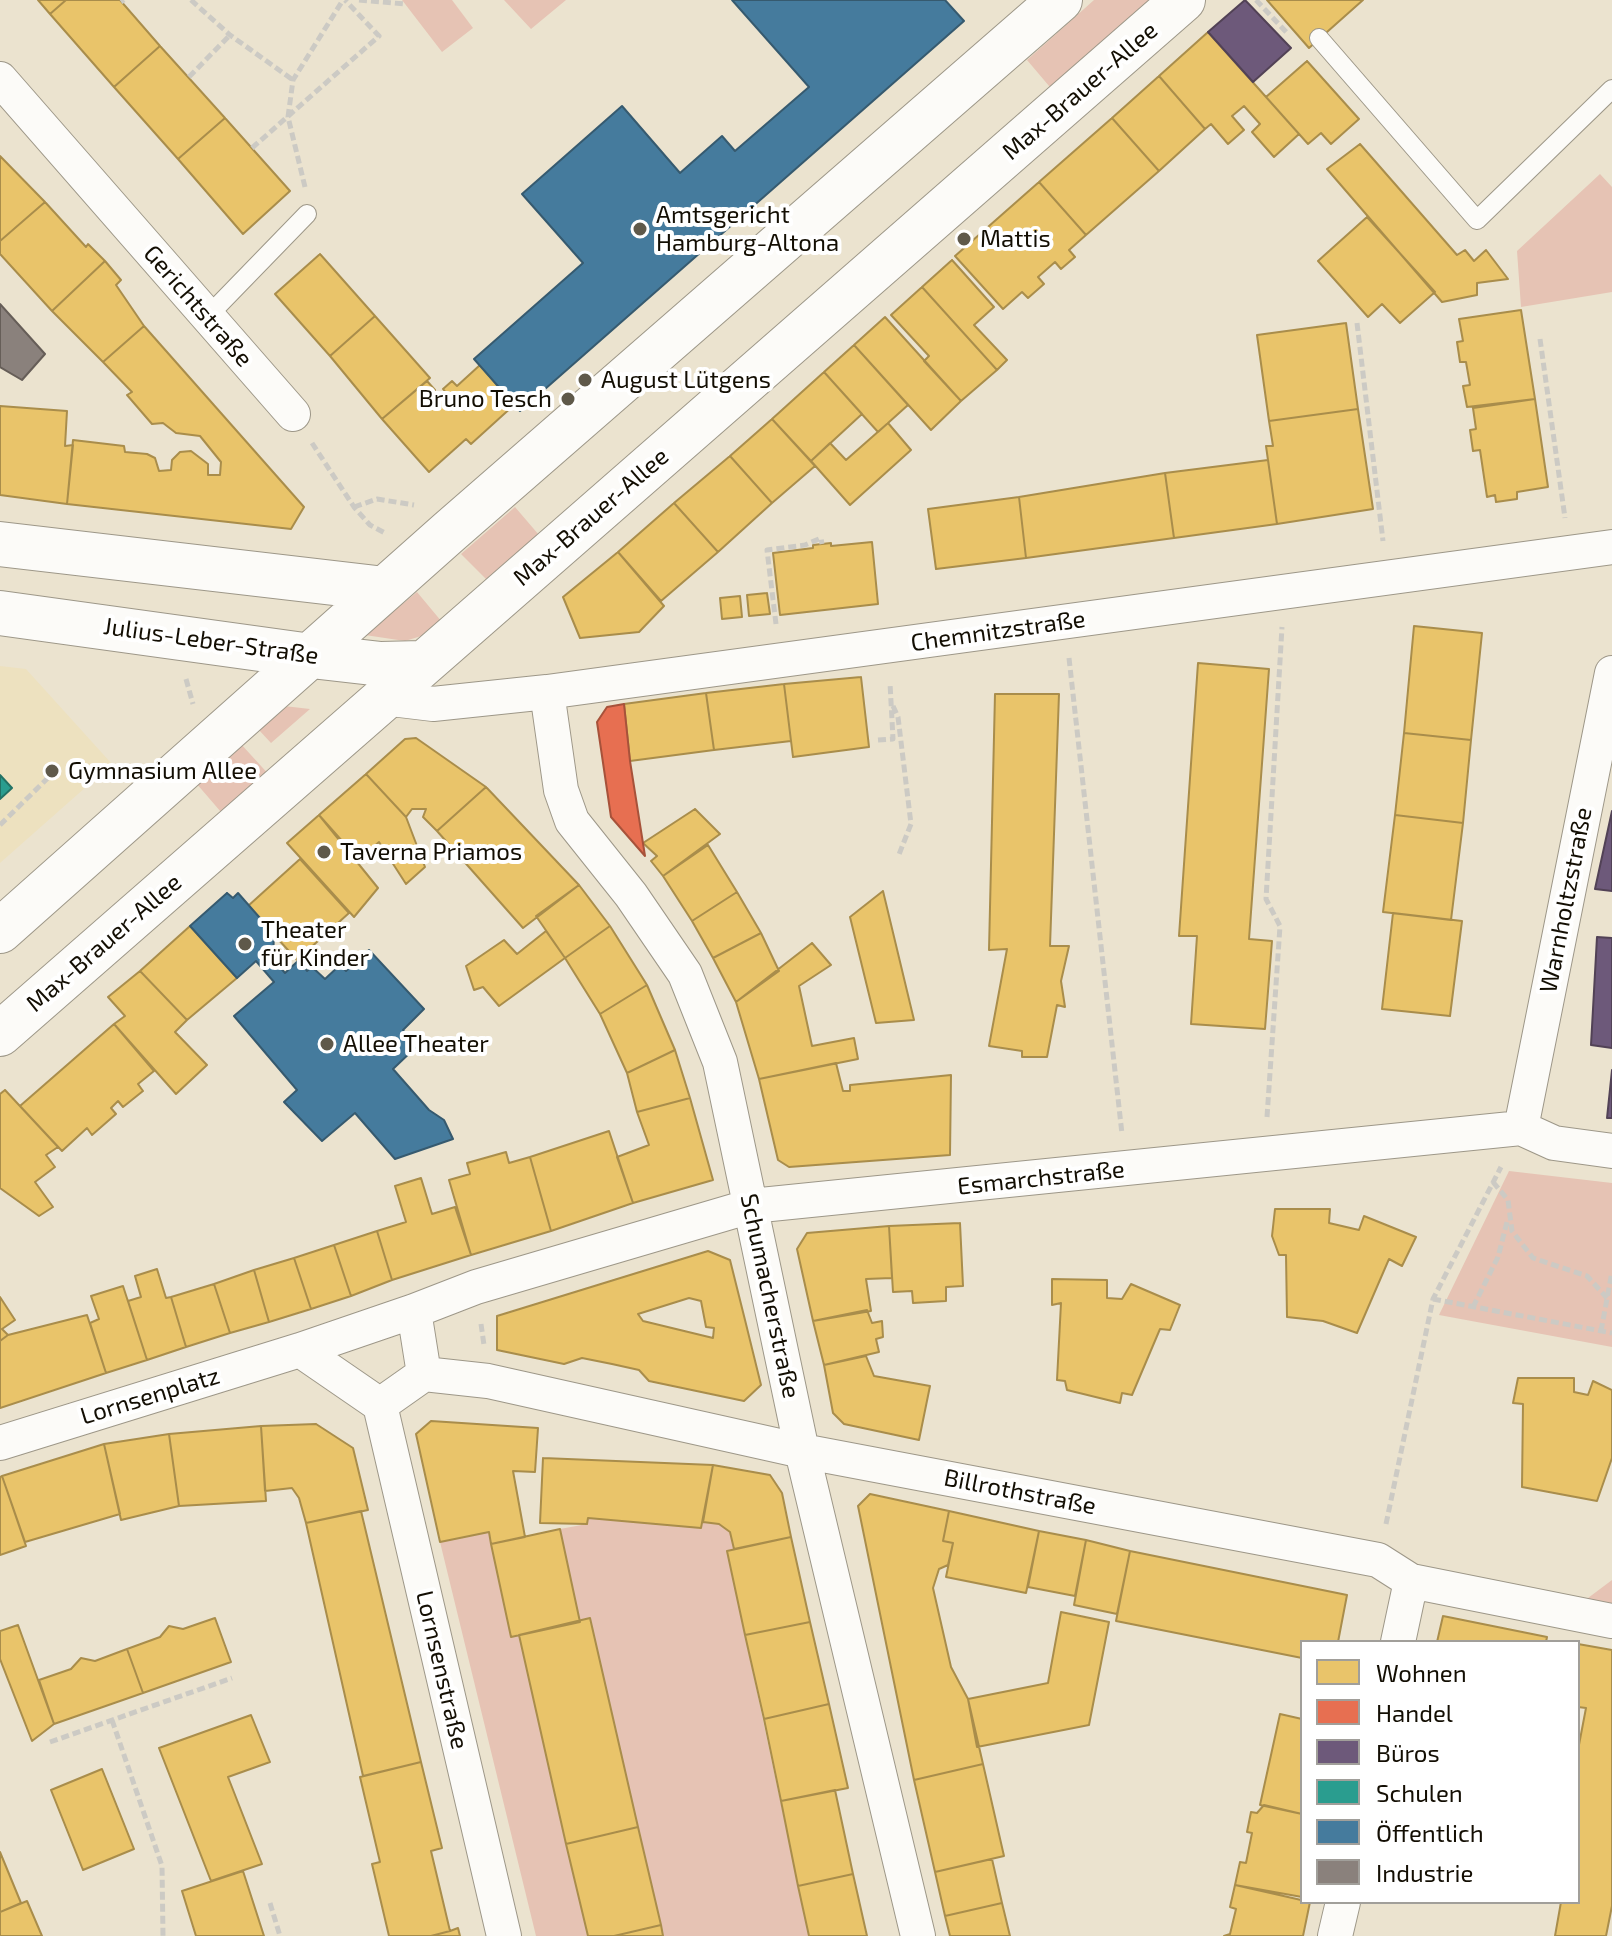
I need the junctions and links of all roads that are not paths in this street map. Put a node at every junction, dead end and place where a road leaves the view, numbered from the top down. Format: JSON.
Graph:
{"nodes":[{"id":1,"x":1183,"y":0,"type":"edge"},
{"id":2,"x":1043,"y":6,"type":"edge"},
{"id":3,"x":1319,"y":38,"type":"dead end"},
{"id":4,"x":0,"y":79,"type":"edge"},
{"id":5,"x":1612,"y":89,"type":"edge"},
{"id":6,"x":307,"y":214,"type":"road end"},
{"id":7,"x":207,"y":317,"type":"junction"},
{"id":8,"x":293,"y":414,"type":"road end"},
{"id":9,"x":0,"y":544,"type":"edge"},
{"id":10,"x":1612,"y":547,"type":"edge"},
{"id":11,"x":385,"y":589,"type":"junction"},
{"id":12,"x":0,"y":613,"type":"edge"},
{"id":13,"x":311,"y":656,"type":"junction"},
{"id":14,"x":422,"y":663,"type":"junction"},
{"id":15,"x":1612,"y":673,"type":"edge"},
{"id":16,"x":547,"y":692,"type":"junction"},
{"id":17,"x":383,"y":698,"type":"junction"},
{"id":18,"x":0,"y":931,"type":"edge"},
{"id":19,"x":0,"y":1034,"type":"edge"},
{"id":20,"x":1521,"y":1128,"type":"junction"},
{"id":21,"x":1612,"y":1151,"type":"edge"},
{"id":22,"x":751,"y":1206,"type":"junction"},
{"id":23,"x":476,"y":1287,"type":"joint"},
{"id":24,"x":414,"y":1311,"type":"junction"},
{"id":25,"x":300,"y":1350,"type":"junction"},
{"id":26,"x":424,"y":1374,"type":"junction"},
{"id":27,"x":380,"y":1405,"type":"junction"},
{"id":28,"x":0,"y":1443,"type":"edge"},
{"id":29,"x":802,"y":1451,"type":"junction"},
{"id":30,"x":1411,"y":1581,"type":"junction"},
{"id":31,"x":1612,"y":1621,"type":"edge"},
{"id":32,"x":1398,"y":1640,"type":"edge"},
{"id":33,"x":1343,"y":1904,"type":"edge"},
{"id":34,"x":504,"y":1936,"type":"edge"},
{"id":35,"x":918,"y":1936,"type":"edge"},
{"id":36,"x":1335,"y":1936,"type":"edge"}],
"edges":[{"from":1,"to":14,"type":"main road","name":"Max-Brauer-Allee"},
{"from":2,"to":11,"type":"main road"},
{"from":3,"to":5,"type":"lane"},
{"from":4,"to":7,"type":"street","name":"Gerichtstraße"},
{"from":6,"to":7,"type":"lane"},
{"from":7,"to":8,"type":"street","name":"Gerichtstraße"},
{"from":9,"to":11,"type":"main road"},
{"from":10,"to":16,"type":"street","name":"Chemnitzstraße"},
{"from":11,"to":13,"type":"main road"},
{"from":12,"to":13,"type":"main road","name":"Julius-Leber-Straße"},
{"from":13,"to":14,"type":"main road","name":"Julius-Leber-Straße"},
{"from":13,"to":18,"type":"main road"},
{"from":14,"to":17,"type":"main road","name":"Max-Brauer-Allee"},
{"from":15,"to":20,"type":"street","name":"Warnholtzstraße"},
{"from":16,"to":17,"type":"street","name":"Chemnitzstraße"},
{"from":16,"to":22,"type":"street","name":"Schumacherstraße"},
{"from":17,"to":19,"type":"main road","name":"Max-Brauer-Allee"},
{"from":20,"to":21,"type":"street","name":"Esmarchstraße"},
{"from":20,"to":22,"type":"street","name":"Esmarchstraße"},
{"from":22,"to":23,"type":"street","name":"Esmarchstraße"},
{"from":22,"to":29,"type":"street","name":"Schumacherstraße"},
{"from":23,"to":24,"type":"street","name":"Lornsenplatz"},
{"from":24,"to":25,"type":"street","name":"Lornsenplatz"},
{"from":24,"to":26,"type":"street"},
{"from":25,"to":27,"type":"street"},
{"from":25,"to":28,"type":"street","name":"Lornsenplatz"},
{"from":26,"to":27,"type":"street"},
{"from":26,"to":29,"type":"street","name":"Billrothstraße"},
{"from":27,"to":34,"type":"street","name":"Lornsenstraße"},
{"from":29,"to":30,"type":"street","name":"Billrothstraße"},
{"from":29,"to":35,"type":"street","name":"Schumacherstraße"},
{"from":30,"to":31,"type":"street","name":"Billrothstraße"},
{"from":30,"to":32,"type":"street"},
{"from":33,"to":36,"type":"street"}]}
